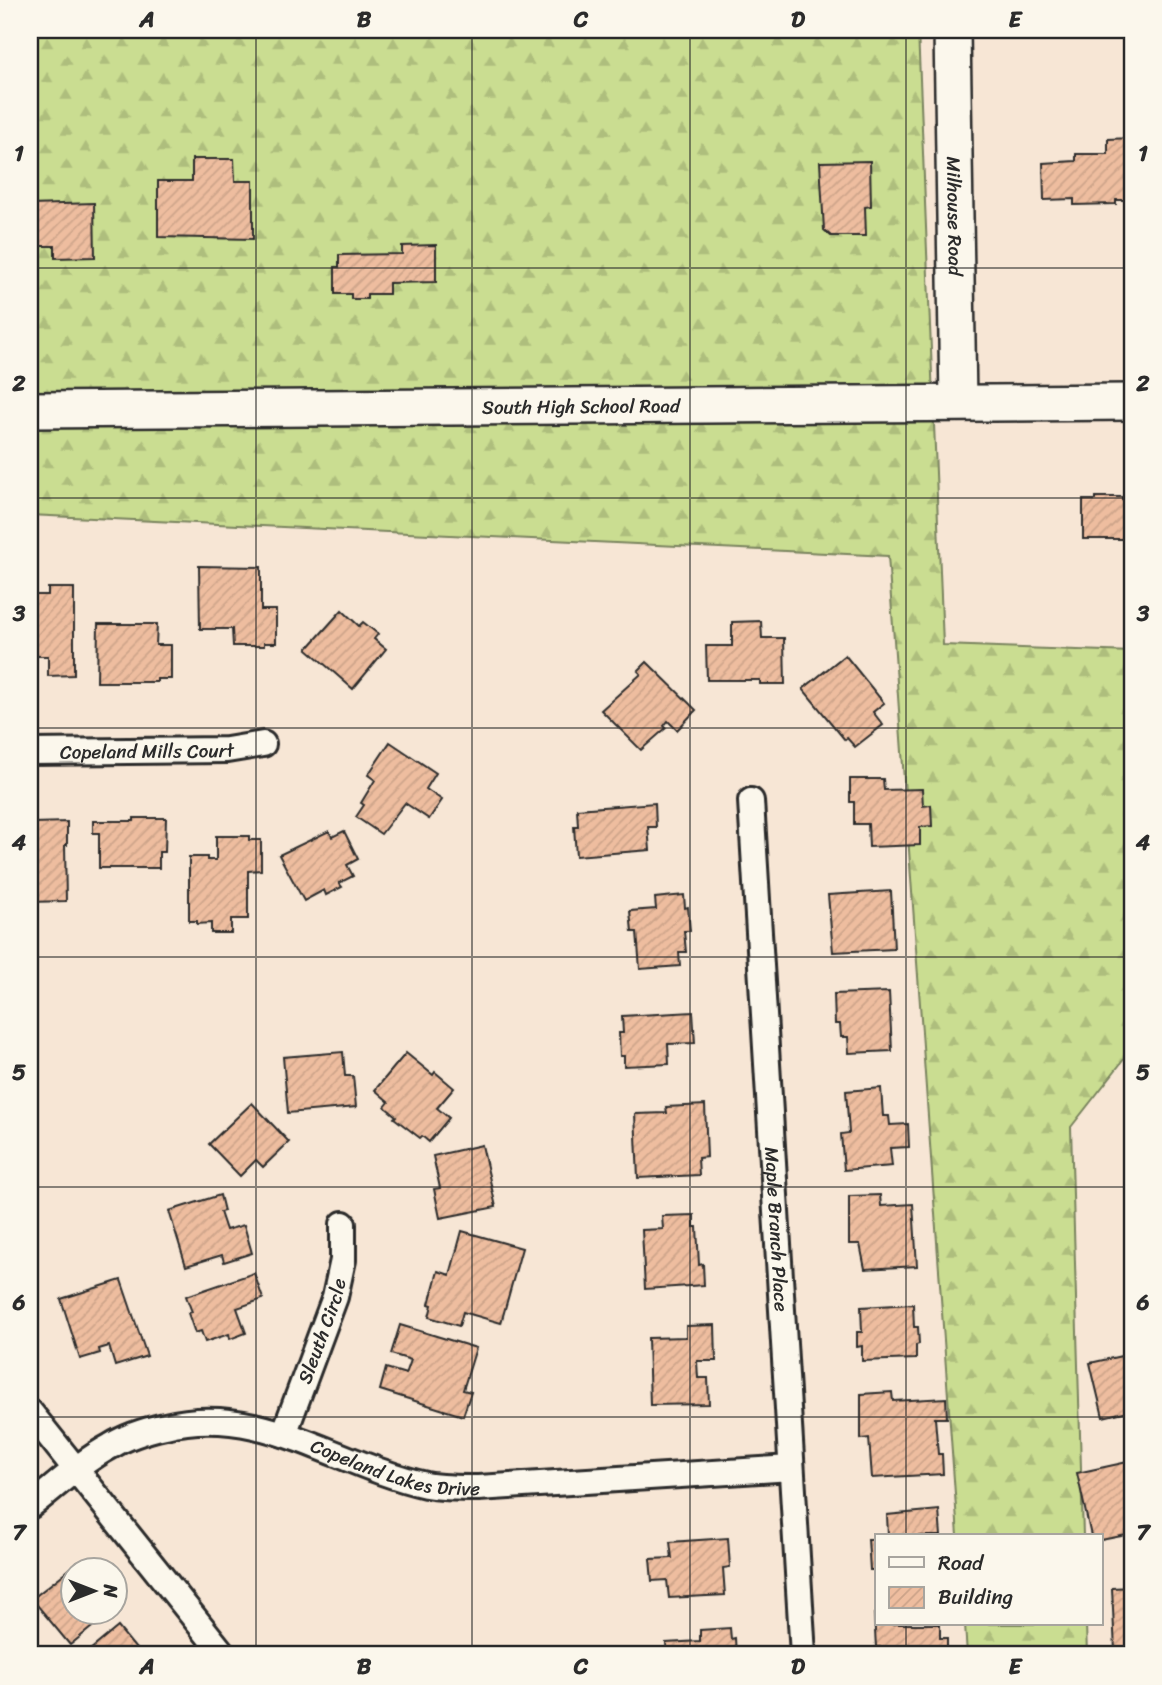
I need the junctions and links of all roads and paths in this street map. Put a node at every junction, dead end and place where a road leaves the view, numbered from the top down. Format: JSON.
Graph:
{"nodes":[{"id":1,"x":953,"y":30,"type":"edge"},
{"id":2,"x":958,"y":402,"type":"junction"},
{"id":3,"x":1132,"y":402,"type":"edge"},
{"id":4,"x":30,"y":410,"type":"edge"},
{"id":5,"x":263,"y":744,"type":"dead end"},
{"id":6,"x":30,"y":752,"type":"edge"},
{"id":7,"x":751,"y":801,"type":"dead end"},
{"id":8,"x":342,"y":1224,"type":"dead end"},
{"id":9,"x":30,"y":1412,"type":"edge"},
{"id":10,"x":284,"y":1434,"type":"junction"},
{"id":11,"x":791,"y":1468,"type":"junction"},
{"id":12,"x":76,"y":1470,"type":"junction"},
{"id":13,"x":30,"y":1506,"type":"edge"},
{"id":14,"x":224,"y":1655,"type":"edge"},
{"id":15,"x":803,"y":1655,"type":"edge"}],
"edges":[{"from":1,"to":2,"type":"main road","name":"Milhouse Road"},
{"from":2,"to":3,"type":"main road","name":"South High School Road"},
{"from":2,"to":4,"type":"main road","name":"South High School Road"},
{"from":5,"to":6,"type":"street","name":"Copeland Mills Court"},
{"from":7,"to":11,"type":"street","name":"Maple Branch Place"},
{"from":8,"to":10,"type":"street","name":"Sleuth Circle"},
{"from":9,"to":12,"type":"street"},
{"from":10,"to":11,"type":"street","name":"Copeland Lakes Drive"},
{"from":10,"to":12,"type":"street","name":"Copeland Lakes Drive"},
{"from":11,"to":15,"type":"street","name":"Maple Branch Place"},
{"from":12,"to":13,"type":"street","name":"Copeland Lakes Drive"},
{"from":12,"to":14,"type":"street"}]}
